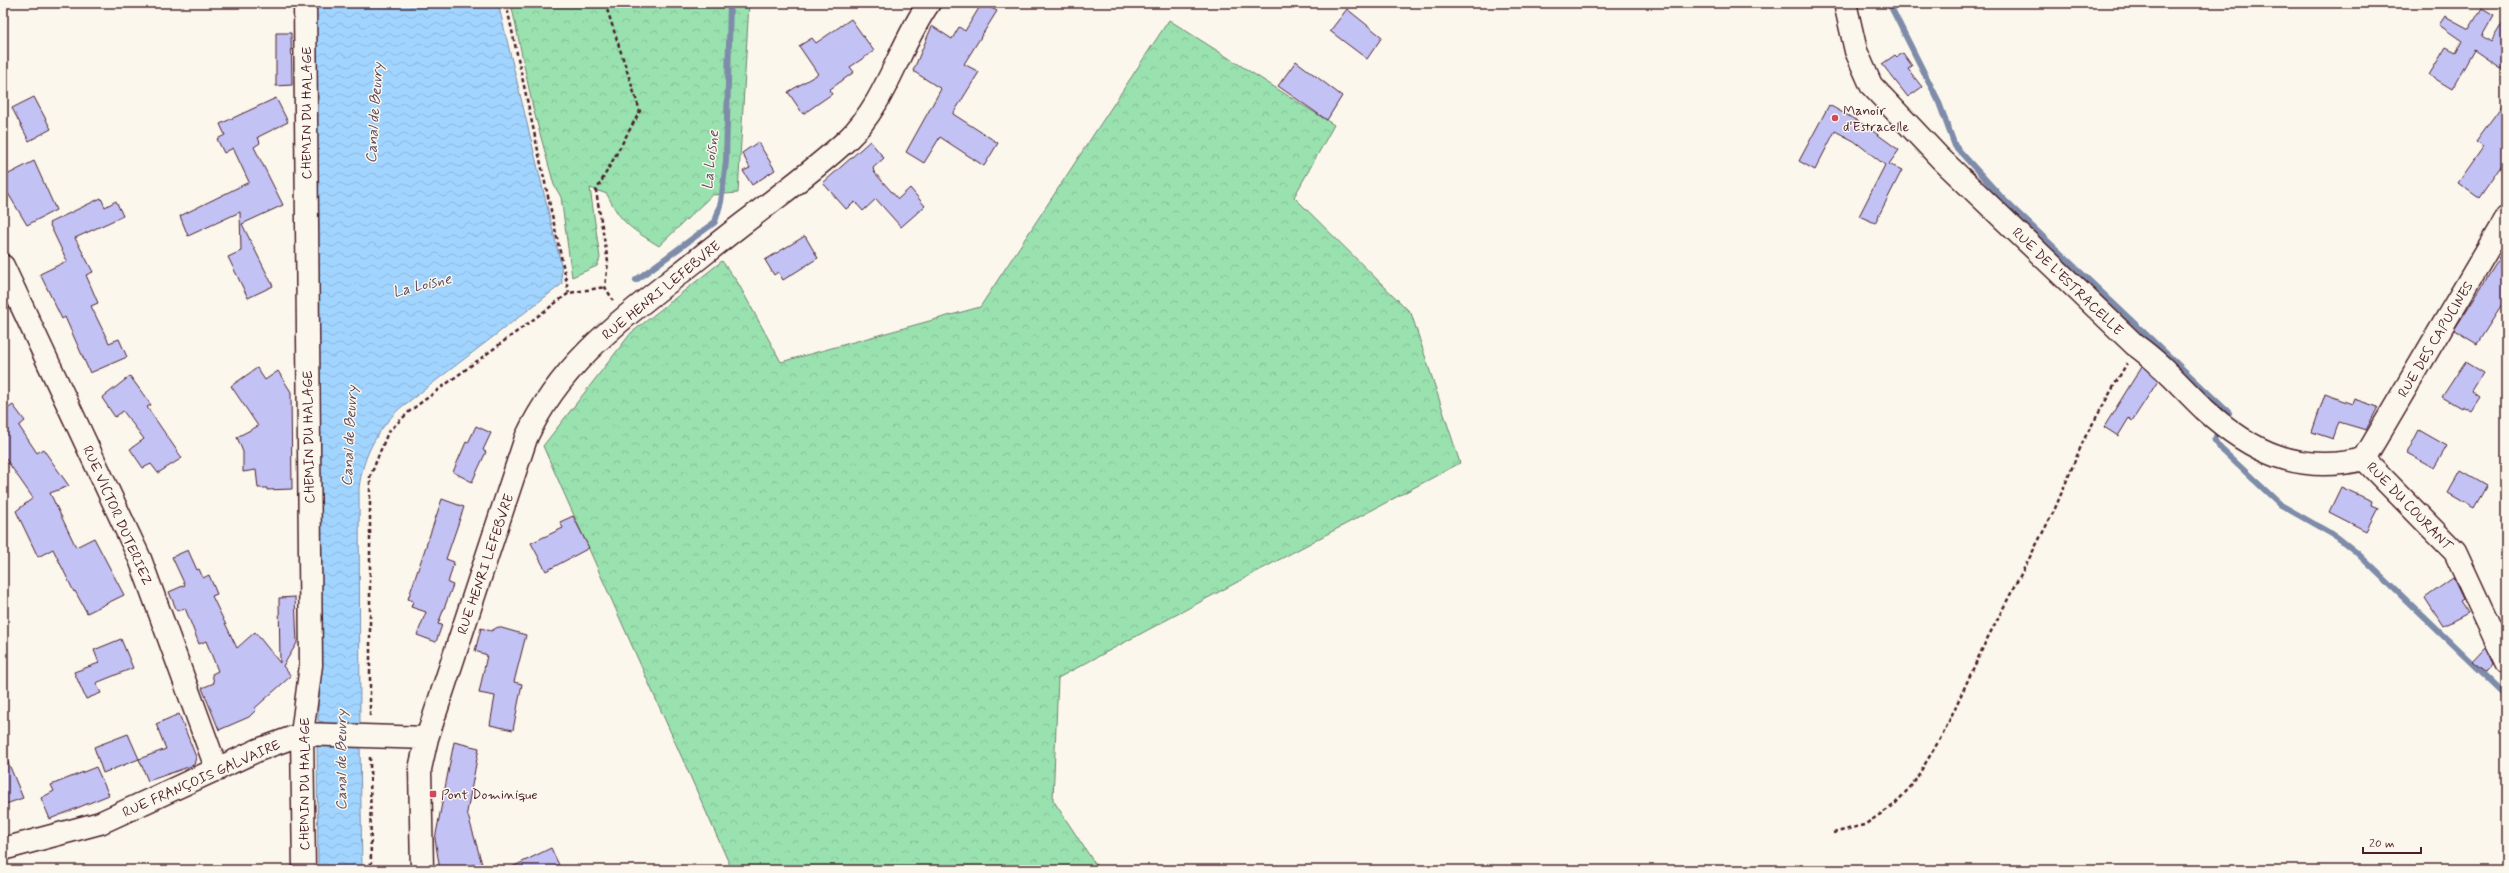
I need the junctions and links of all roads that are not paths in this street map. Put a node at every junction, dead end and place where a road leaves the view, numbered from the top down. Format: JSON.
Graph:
{"nodes":[{"id":1,"x":305,"y":3,"type":"edge"},
{"id":2,"x":929,"y":3,"type":"edge"},
{"id":3,"x":1845,"y":3,"type":"edge"},
{"id":4,"x":2506,"y":218,"type":"edge"},
{"id":5,"x":3,"y":266,"type":"edge"},
{"id":6,"x":2364,"y":459,"type":"junction"},
{"id":7,"x":2506,"y":662,"type":"edge"},
{"id":8,"x":309,"y":734,"type":"junction"},
{"id":9,"x":427,"y":738,"type":"junction"},
{"id":10,"x":217,"y":770,"type":"junction"},
{"id":11,"x":3,"y":849,"type":"edge"},
{"id":12,"x":304,"y":870,"type":"edge"},
{"id":13,"x":422,"y":870,"type":"edge"}],
"edges":[{"from":1,"to":8,"type":"street","name":"CHEMIN DU HALAGE"},
{"from":2,"to":9,"type":"street","name":"RUE HENRI LEFEBVRE"},
{"from":3,"to":6,"type":"street","name":"RUE DE L'ESTRACELLE"},
{"from":4,"to":6,"type":"street","name":"RUE DES CAPUCINES"},
{"from":5,"to":10,"type":"street","name":"RUE VICTOR DUTERIEZ"},
{"from":6,"to":7,"type":"street","name":"RUE DU COURANT"},
{"from":8,"to":9,"type":"street","name":"RUE FRANÇOIS GALVAIRE"},
{"from":8,"to":10,"type":"street","name":"RUE FRANÇOIS GALVAIRE"},
{"from":8,"to":12,"type":"street","name":"CHEMIN DU HALAGE"},
{"from":9,"to":13,"type":"street","name":"RUE HENRI LEFEBVRE"},
{"from":10,"to":11,"type":"street","name":"RUE FRANÇOIS GALVAIRE"}]}
